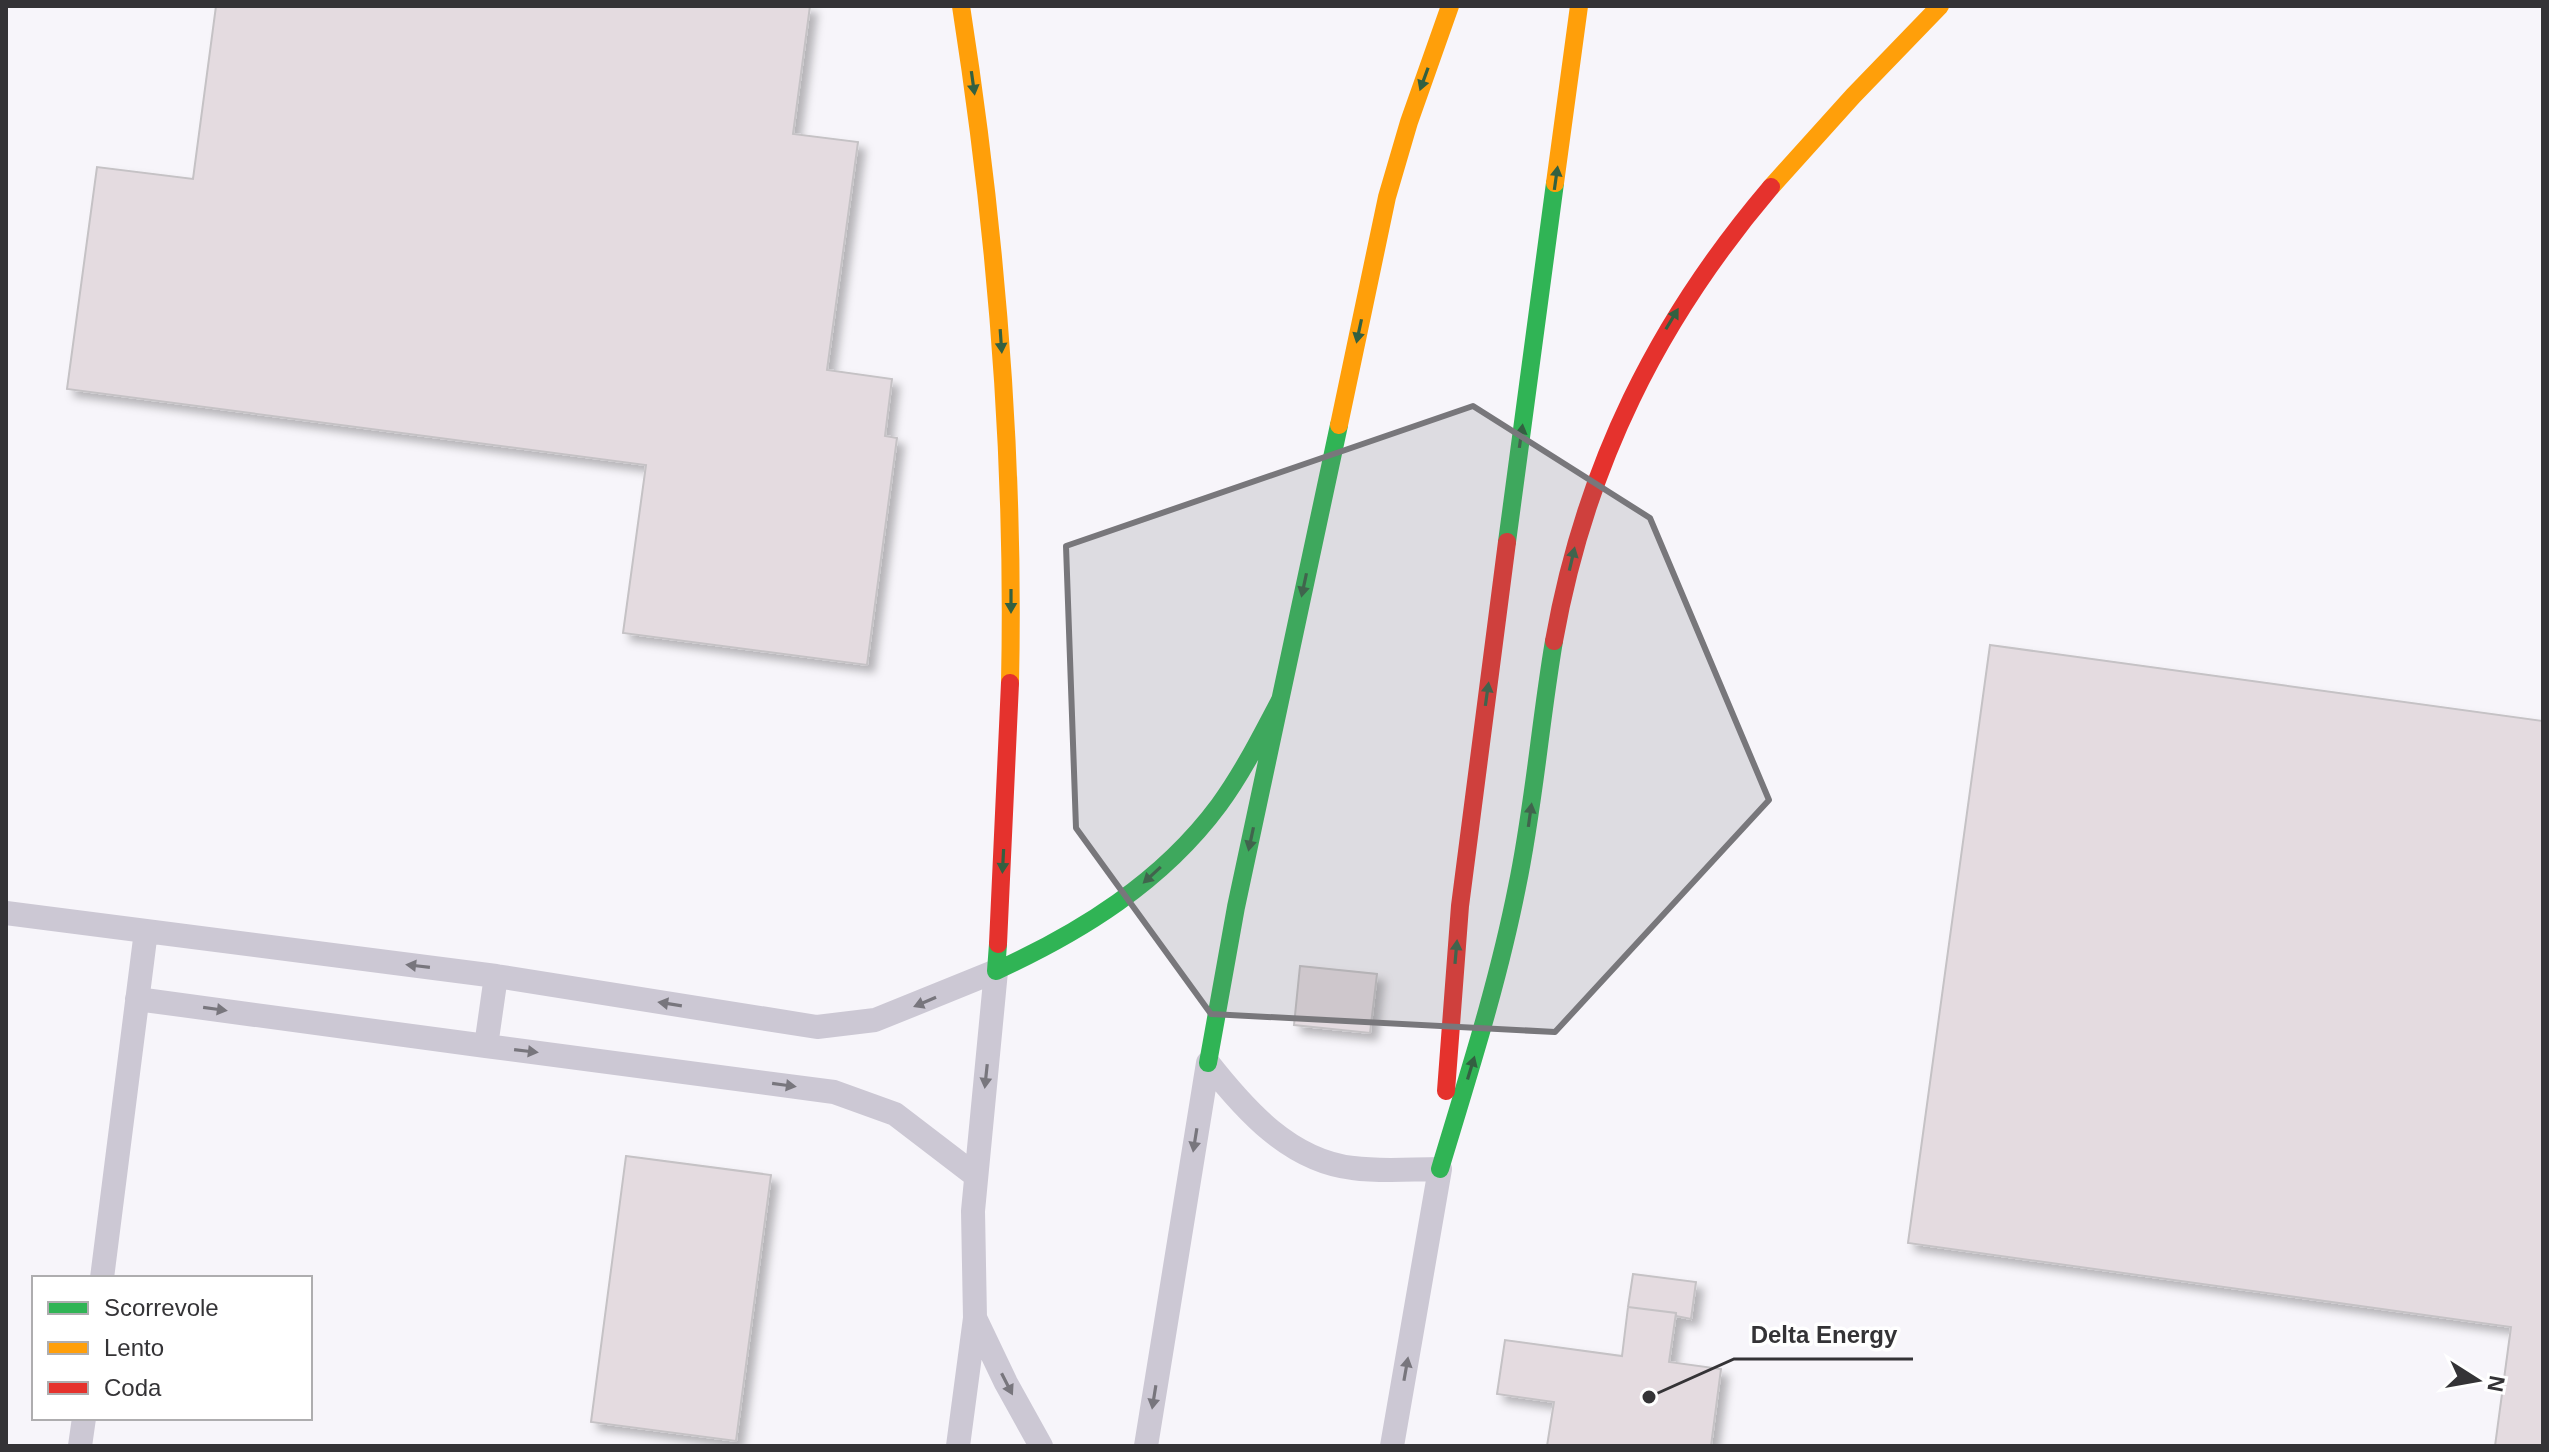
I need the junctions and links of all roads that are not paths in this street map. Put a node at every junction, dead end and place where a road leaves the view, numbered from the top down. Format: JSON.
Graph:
{"nodes":[{"id":1,"x":961,"y":6,"type":"edge"},
{"id":2,"x":1450,"y":6,"type":"edge"},
{"id":3,"x":1579,"y":6,"type":"edge"},
{"id":4,"x":1940,"y":6,"type":"edge"},
{"id":5,"x":1280,"y":700,"type":"junction"},
{"id":6,"x":6,"y":913,"type":"edge"},
{"id":7,"x":146,"y":931,"type":"junction"},
{"id":8,"x":996,"y":971,"type":"junction"},
{"id":9,"x":496,"y":976,"type":"junction"},
{"id":10,"x":137,"y":999,"type":"junction"},
{"id":11,"x":486,"y":1046,"type":"junction"},
{"id":12,"x":1208,"y":1063,"type":"junction"},
{"id":13,"x":1440,"y":1169,"type":"junction"},
{"id":14,"x":976,"y":1176,"type":"junction"},
{"id":15,"x":102,"y":1276,"type":"edge"},
{"id":16,"x":975,"y":1318,"type":"junction"},
{"id":17,"x":84,"y":1420,"type":"edge"},
{"id":18,"x":80,"y":1446,"type":"edge"},
{"id":19,"x":958,"y":1446,"type":"edge"},
{"id":20,"x":1041,"y":1446,"type":"edge"},
{"id":21,"x":1146,"y":1446,"type":"edge"},
{"id":22,"x":1392,"y":1446,"type":"edge"}],
"edges":[{"from":1,"to":8,"type":"highway","one_way":true},
{"from":2,"to":5,"type":"highway","one_way":true},
{"from":13,"to":3,"type":"highway","one_way":true},
{"from":13,"to":4,"type":"highway","one_way":true},
{"from":5,"to":8,"type":"highway","one_way":true},
{"from":5,"to":12,"type":"highway","one_way":true},
{"from":6,"to":7,"type":"lane"},
{"from":9,"to":7,"type":"lane","one_way":true},
{"from":7,"to":10,"type":"lane"},
{"from":8,"to":9,"type":"lane","one_way":true},
{"from":8,"to":14,"type":"lane","one_way":true},
{"from":9,"to":11,"type":"lane"},
{"from":10,"to":11,"type":"lane","one_way":true},
{"from":10,"to":15,"type":"lane"},
{"from":11,"to":14,"type":"lane","one_way":true},
{"from":12,"to":13,"type":"lane"},
{"from":12,"to":21,"type":"lane","one_way":true},
{"from":22,"to":13,"type":"lane","one_way":true},
{"from":14,"to":16,"type":"lane"},
{"from":16,"to":19,"type":"lane"},
{"from":16,"to":20,"type":"lane","one_way":true},
{"from":17,"to":18,"type":"lane"}]}
